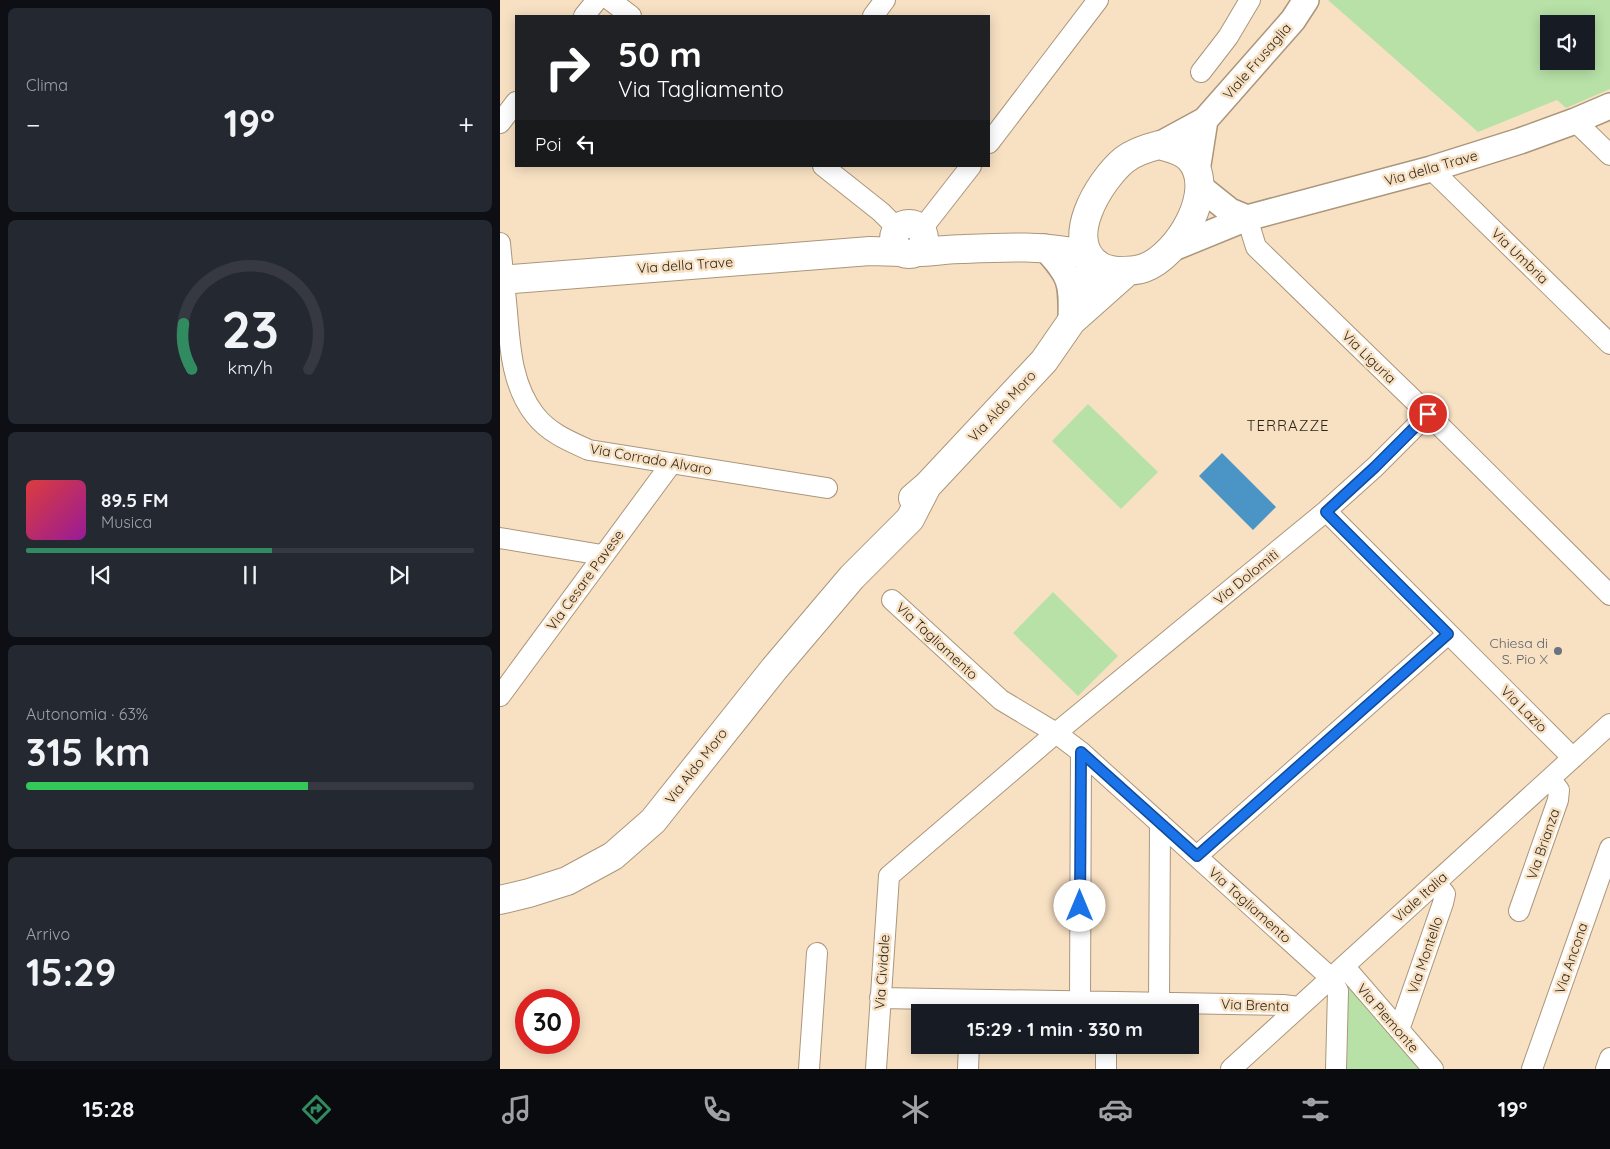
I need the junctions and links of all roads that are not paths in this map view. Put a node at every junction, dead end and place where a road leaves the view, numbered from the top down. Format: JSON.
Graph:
{"nodes":[{"id":1,"x":597,"y":0,"type":"edge"},
{"id":2,"x":610,"y":0,"type":"edge"},
{"id":3,"x":885,"y":0,"type":"edge"},
{"id":4,"x":1098,"y":0,"type":"edge"},
{"id":5,"x":1250,"y":0,"type":"edge"},
{"id":6,"x":1306,"y":0,"type":"edge"},
{"id":7,"x":585,"y":15,"type":"edge"},
{"id":8,"x":630,"y":15,"type":"edge"},
{"id":9,"x":874,"y":15,"type":"edge"},
{"id":10,"x":1201,"y":72,"type":"dead end"},
{"id":11,"x":515,"y":103,"type":"edge"},
{"id":12,"x":1610,"y":106,"type":"edge"},
{"id":13,"x":1205,"y":120,"type":"junction"},
{"id":14,"x":1574,"y":121,"type":"junction"},
{"id":15,"x":500,"y":123,"type":"edge"},
{"id":16,"x":990,"y":142,"type":"edge"},
{"id":17,"x":1159,"y":146,"type":"junction"},
{"id":18,"x":1610,"y":155,"type":"edge"},
{"id":19,"x":825,"y":167,"type":"edge"},
{"id":20,"x":970,"y":167,"type":"edge"},
{"id":21,"x":1431,"y":169,"type":"junction"},
{"id":22,"x":1198,"y":179,"type":"junction"},
{"id":23,"x":1087,"y":212,"type":"junction"},
{"id":24,"x":1247,"y":218,"type":"junction"},
{"id":25,"x":909,"y":238,"type":"junction"},
{"id":26,"x":500,"y":244,"type":"edge"},
{"id":27,"x":1044,"y":247,"type":"junction"},
{"id":28,"x":1171,"y":249,"type":"junction"},
{"id":29,"x":1089,"y":258,"type":"junction"},
{"id":30,"x":1128,"y":272,"type":"junction"},
{"id":31,"x":502,"y":280,"type":"edge"},
{"id":32,"x":1071,"y":322,"type":"junction"},
{"id":33,"x":1610,"y":344,"type":"edge"},
{"id":34,"x":1428,"y":414,"type":"junction"},
{"id":35,"x":671,"y":464,"type":"junction"},
{"id":36,"x":827,"y":488,"type":"dead end"},
{"id":37,"x":1326,"y":512,"type":"junction"},
{"id":38,"x":500,"y":538,"type":"edge"},
{"id":39,"x":602,"y":555,"type":"junction"},
{"id":40,"x":1610,"y":595,"type":"edge"},
{"id":41,"x":892,"y":600,"type":"dead end"},
{"id":42,"x":1448,"y":634,"type":"junction"},
{"id":43,"x":500,"y":696,"type":"edge"},
{"id":44,"x":1610,"y":724,"type":"edge"},
{"id":45,"x":1056,"y":733,"type":"junction"},
{"id":46,"x":1081,"y":752,"type":"junction"},
{"id":47,"x":1573,"y":758,"type":"junction"},
{"id":48,"x":1550,"y":779,"type":"junction"},
{"id":49,"x":1160,"y":823,"type":"junction"},
{"id":50,"x":1610,"y":848,"type":"edge"},
{"id":51,"x":1197,"y":856,"type":"junction"},
{"id":52,"x":1436,"y":883,"type":"junction"},
{"id":53,"x":500,"y":900,"type":"edge"},
{"id":54,"x":1519,"y":911,"type":"dead end"},
{"id":55,"x":816,"y":953,"type":"dead end"},
{"id":56,"x":1337,"y":972,"type":"junction"},
{"id":57,"x":880,"y":998,"type":"junction"},
{"id":58,"x":1080,"y":1001,"type":"junction"},
{"id":59,"x":1159,"y":1003,"type":"junction"},
{"id":60,"x":948,"y":1004,"type":"edge"},
{"id":61,"x":1014,"y":1004,"type":"edge"},
{"id":62,"x":1092,"y":1004,"type":"edge"},
{"id":63,"x":1146,"y":1004,"type":"edge"},
{"id":64,"x":1299,"y":1007,"type":"junction"},
{"id":65,"x":1399,"y":1030,"type":"junction"},
{"id":66,"x":969,"y":1054,"type":"edge"},
{"id":67,"x":1106,"y":1054,"type":"edge"},
{"id":68,"x":1610,"y":1058,"type":"edge"},
{"id":69,"x":809,"y":1069,"type":"edge"},
{"id":70,"x":876,"y":1069,"type":"edge"},
{"id":71,"x":968,"y":1069,"type":"edge"},
{"id":72,"x":1106,"y":1069,"type":"edge"},
{"id":73,"x":1231,"y":1069,"type":"edge"},
{"id":74,"x":1336,"y":1069,"type":"edge"},
{"id":75,"x":1433,"y":1069,"type":"edge"},
{"id":76,"x":1532,"y":1069,"type":"edge"},
{"id":77,"x":1606,"y":1069,"type":"edge"}],
"edges":[{"from":1,"to":7,"type":"street"},
{"from":2,"to":8,"type":"street"},
{"from":3,"to":9,"type":"street"},
{"from":4,"to":16,"type":"street"},
{"from":5,"to":10,"type":"street"},
{"from":6,"to":13,"type":"street","name":"Viale Frusaglia"},
{"from":11,"to":15,"type":"street"},
{"from":12,"to":14,"type":"street","name":"Via della Trave"},
{"from":13,"to":17,"type":"street","name":"Viale Frusaglia"},
{"from":13,"to":22,"type":"street"},
{"from":14,"to":18,"type":"street"},
{"from":14,"to":21,"type":"street","name":"Via della Trave"},
{"from":17,"to":22,"type":"main road"},
{"from":17,"to":23,"type":"main road"},
{"from":19,"to":25,"type":"street"},
{"from":20,"to":25,"type":"street"},
{"from":21,"to":24,"type":"street","name":"Via della Trave"},
{"from":21,"to":33,"type":"street","name":"Via Umbria"},
{"from":22,"to":24,"type":"street"},
{"from":22,"to":28,"type":"main road","name":"Via della Trave"},
{"from":23,"to":27,"type":"main road"},
{"from":23,"to":29,"type":"main road"},
{"from":24,"to":28,"type":"street","name":"Via della Trave"},
{"from":24,"to":34,"type":"street","name":"Via Liguria"},
{"from":25,"to":27,"type":"main road"},
{"from":25,"to":31,"type":"main road","name":"Via della Trave"},
{"from":26,"to":31,"type":"street","name":"Via Corrado Alvaro"},
{"from":27,"to":29,"type":"main road"},
{"from":27,"to":32,"type":"street"},
{"from":28,"to":30,"type":"main road","name":"Via della Trave"},
{"from":29,"to":30,"type":"main road"},
{"from":29,"to":32,"type":"main road","name":"Via Aldo Moro"},
{"from":30,"to":32,"type":"main road","name":"Via Aldo Moro"},
{"from":31,"to":35,"type":"street","name":"Via Corrado Alvaro"},
{"from":32,"to":53,"type":"main road","name":"Via Aldo Moro"},
{"from":34,"to":37,"type":"street","name":"Via Dolomiti"},
{"from":34,"to":40,"type":"street","name":"Via Liguria"},
{"from":35,"to":36,"type":"street","name":"Via Corrado Alvaro"},
{"from":35,"to":39,"type":"street","name":"Via Cesare Pavese"},
{"from":37,"to":42,"type":"street","name":"Via Lazio"},
{"from":37,"to":45,"type":"street","name":"Via Dolomiti"},
{"from":38,"to":39,"type":"street"},
{"from":39,"to":43,"type":"street","name":"Via Cesare Pavese"},
{"from":41,"to":45,"type":"street","name":"Via Tagliamento"},
{"from":42,"to":47,"type":"street","name":"Via Lazio"},
{"from":42,"to":51,"type":"street"},
{"from":44,"to":47,"type":"street","name":"Viale Italia"},
{"from":45,"to":46,"type":"street","name":"Via Tagliamento"},
{"from":45,"to":57,"type":"street","name":"Via Cividale"},
{"from":46,"to":49,"type":"street","name":"Via Tagliamento"},
{"from":46,"to":58,"type":"street"},
{"from":47,"to":48,"type":"street","name":"Viale Italia"},
{"from":48,"to":52,"type":"street","name":"Viale Italia"},
{"from":48,"to":54,"type":"street","name":"Via Brianza"},
{"from":49,"to":51,"type":"street","name":"Via Tagliamento"},
{"from":49,"to":59,"type":"street"},
{"from":50,"to":76,"type":"street","name":"Via Ancona"},
{"from":51,"to":56,"type":"street","name":"Via Tagliamento"},
{"from":52,"to":56,"type":"street","name":"Viale Italia"},
{"from":52,"to":65,"type":"street","name":"Via Montello"},
{"from":55,"to":69,"type":"street"},
{"from":56,"to":64,"type":"street","name":"Viale Italia"},
{"from":56,"to":65,"type":"street","name":"Via Piemonte"},
{"from":56,"to":74,"type":"street"},
{"from":57,"to":60,"type":"street","name":"Via Brenta"},
{"from":57,"to":70,"type":"street","name":"Via Cividale"},
{"from":58,"to":61,"type":"street","name":"Via Brenta"},
{"from":58,"to":62,"type":"street","name":"Via Brenta"},
{"from":59,"to":63,"type":"street","name":"Via Brenta"},
{"from":59,"to":64,"type":"street","name":"Via Brenta"},
{"from":64,"to":73,"type":"street","name":"Viale Italia"},
{"from":65,"to":75,"type":"street","name":"Via Piemonte"},
{"from":66,"to":71,"type":"street"},
{"from":67,"to":72,"type":"street"},
{"from":68,"to":77,"type":"street"}]}
